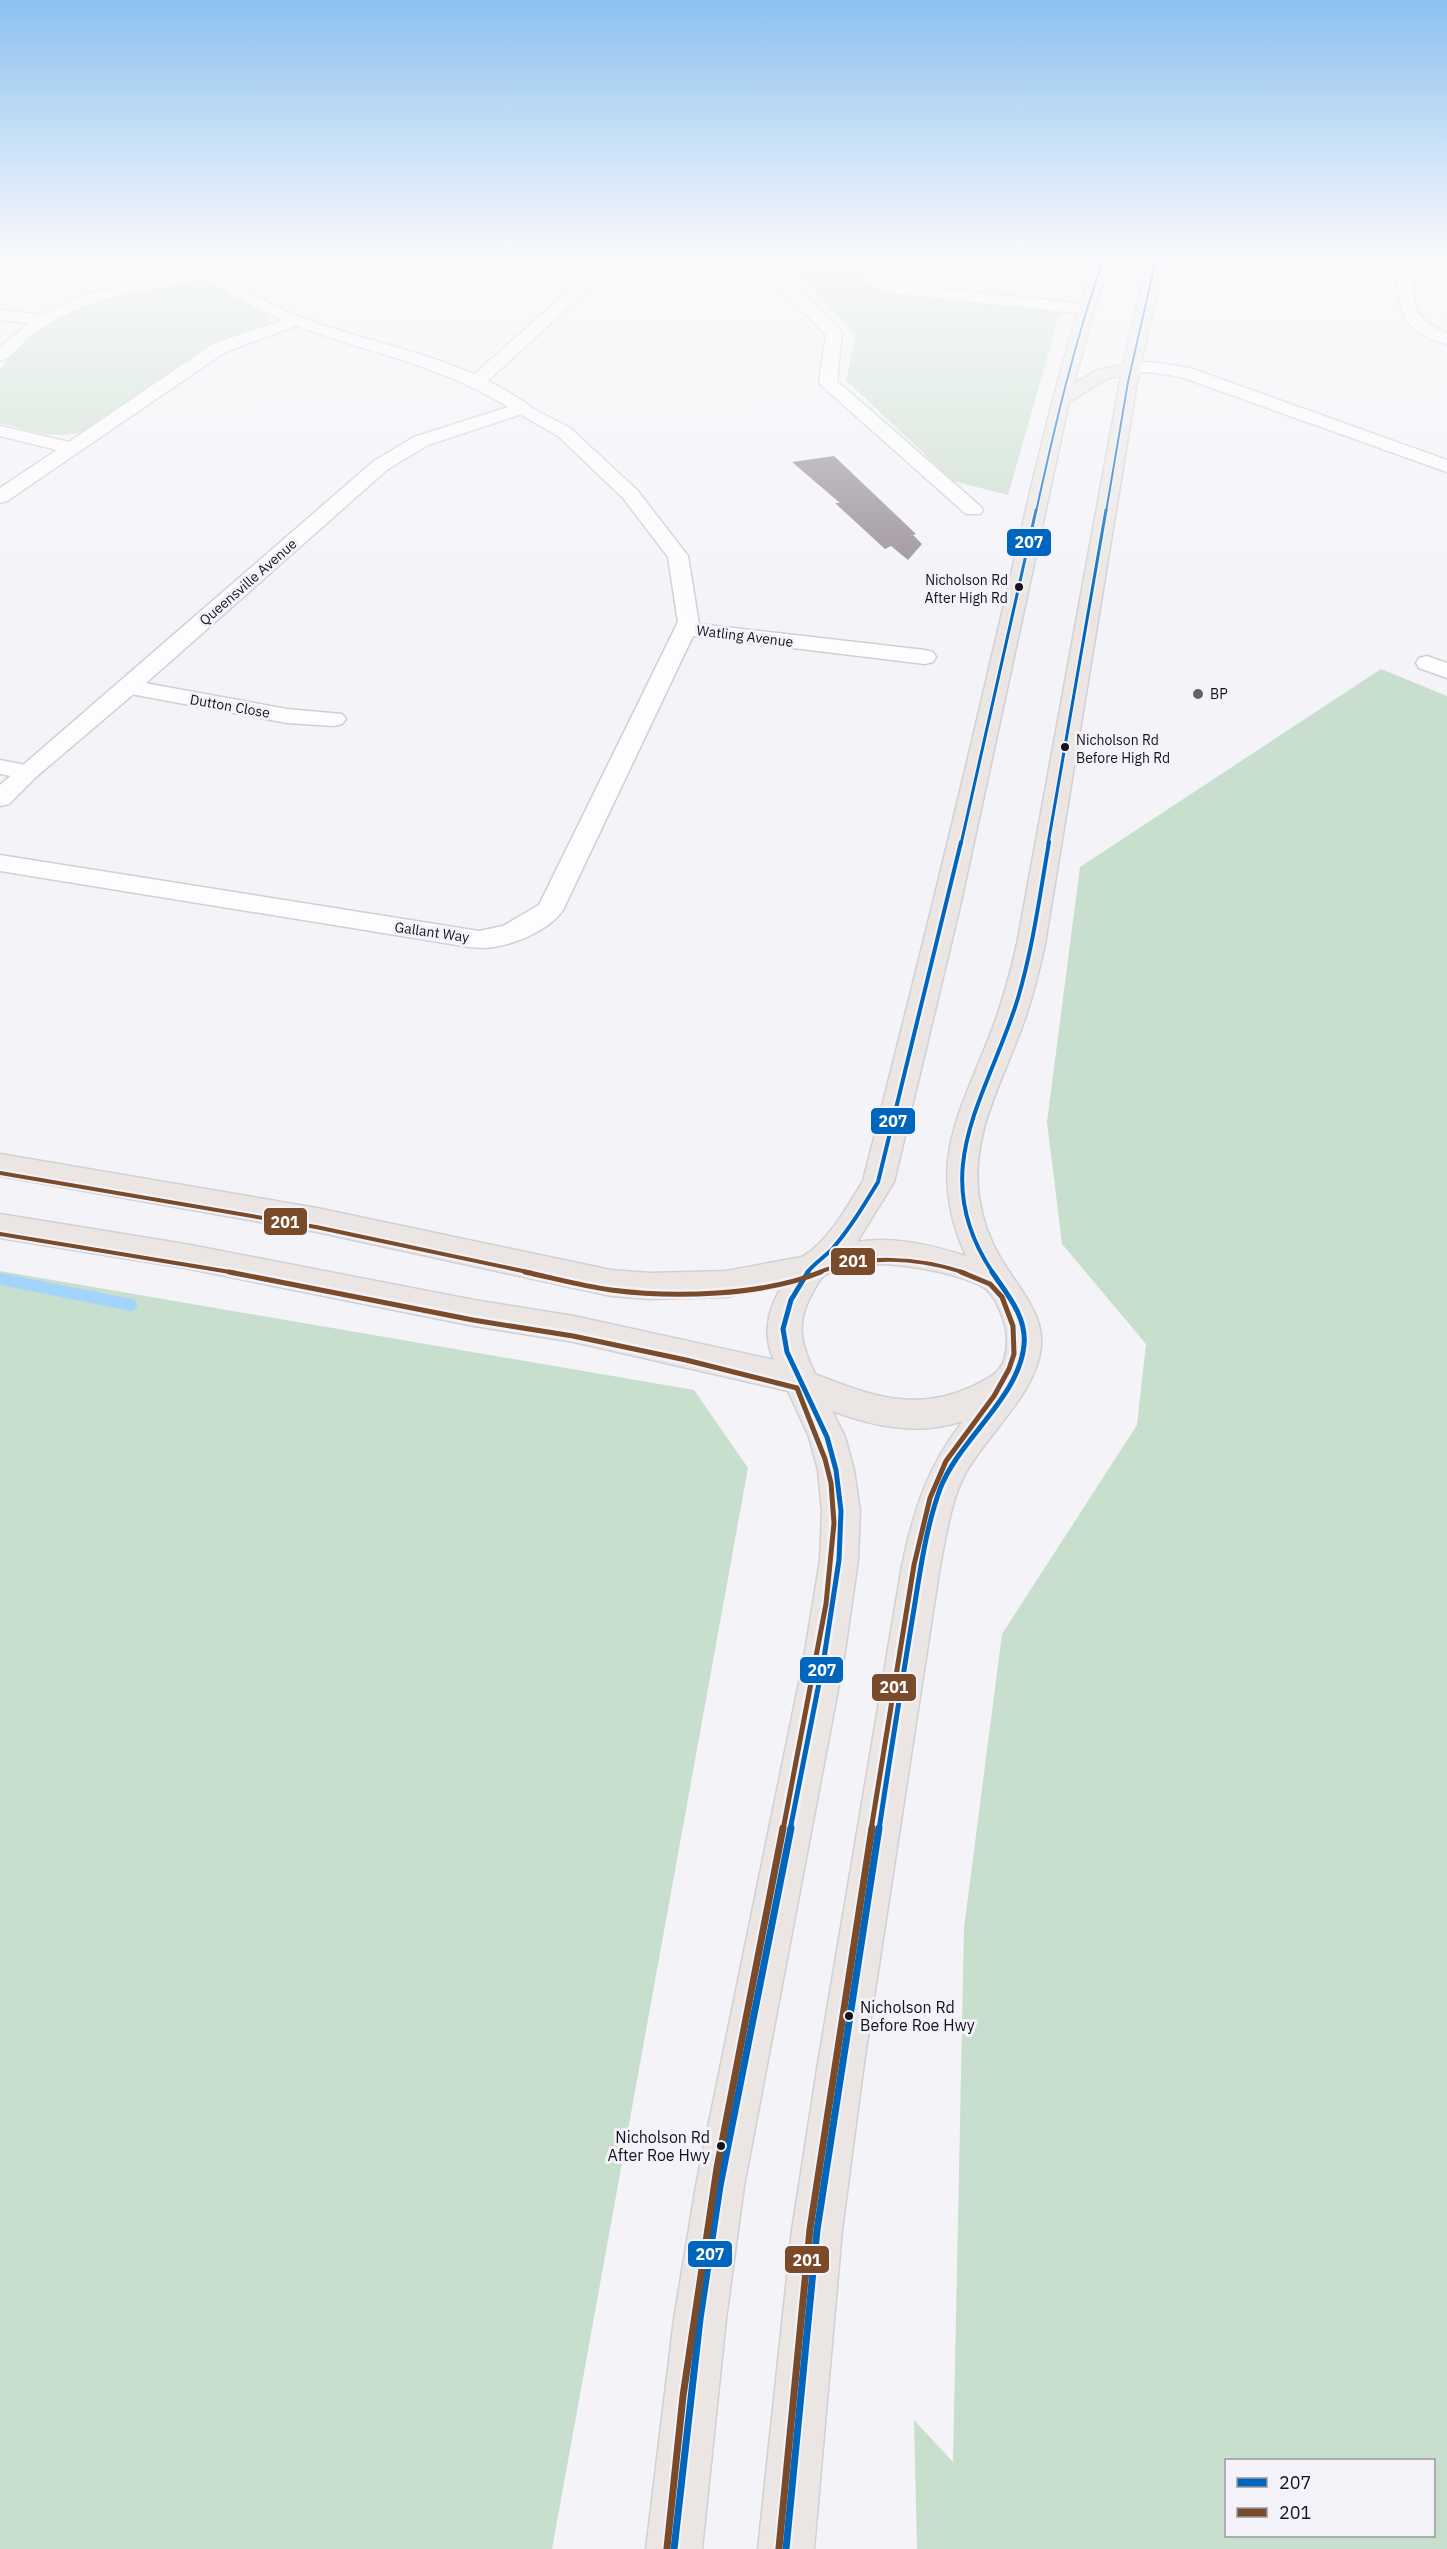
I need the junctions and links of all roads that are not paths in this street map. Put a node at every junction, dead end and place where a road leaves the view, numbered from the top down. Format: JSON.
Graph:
{"nodes":[{"id":1,"x":181,"y":374,"type":"edge"},
{"id":2,"x":456,"y":374,"type":"edge"},
{"id":3,"x":485,"y":374,"type":"edge"},
{"id":4,"x":829,"y":374,"type":"edge"},
{"id":5,"x":1068,"y":374,"type":"edge"},
{"id":6,"x":1103,"y":374,"type":"edge"},
{"id":7,"x":1131,"y":374,"type":"edge"},
{"id":8,"x":1143,"y":374,"type":"edge"},
{"id":9,"x":477,"y":381,"type":"junction"},
{"id":10,"x":1061,"y":400,"type":"junction"},
{"id":11,"x":522,"y":408,"type":"junction"},
{"id":12,"x":0,"y":430,"type":"edge"},
{"id":13,"x":72,"y":448,"type":"junction"},
{"id":14,"x":1447,"y":466,"type":"edge"},
{"id":15,"x":0,"y":497,"type":"edge"},
{"id":16,"x":973,"y":510,"type":"dead end"},
{"id":17,"x":686,"y":629,"type":"junction"},
{"id":18,"x":925,"y":657,"type":"dead end"},
{"id":19,"x":128,"y":687,"type":"junction"},
{"id":20,"x":334,"y":719,"type":"dead end"},
{"id":21,"x":0,"y":767,"type":"edge"},
{"id":22,"x":27,"y":772,"type":"junction"},
{"id":23,"x":0,"y":799,"type":"edge"},
{"id":24,"x":0,"y":863,"type":"edge"},
{"id":25,"x":0,"y":1165,"type":"edge"},
{"id":26,"x":0,"y":1226,"type":"edge"},
{"id":27,"x":816,"y":1265,"type":"junction"},
{"id":28,"x":996,"y":1280,"type":"junction"},
{"id":29,"x":801,"y":1382,"type":"junction"},
{"id":30,"x":1005,"y":1387,"type":"junction"},
{"id":31,"x":674,"y":2549,"type":"edge"},
{"id":32,"x":786,"y":2549,"type":"edge"}],
"edges":[{"from":1,"to":13,"type":"street"},
{"from":2,"to":9,"type":"street","name":"Watling Avenue"},
{"from":3,"to":9,"type":"street"},
{"from":4,"to":16,"type":"street"},
{"from":5,"to":10,"type":"main road"},
{"from":6,"to":10,"type":"main road"},
{"from":7,"to":28,"type":"main road"},
{"from":8,"to":14,"type":"street"},
{"from":9,"to":11,"type":"street","name":"Watling Avenue"},
{"from":10,"to":27,"type":"main road"},
{"from":11,"to":17,"type":"street","name":"Watling Avenue"},
{"from":11,"to":19,"type":"street","name":"Queensville Avenue"},
{"from":12,"to":13,"type":"street"},
{"from":13,"to":15,"type":"street"},
{"from":17,"to":18,"type":"street","name":"Watling Avenue"},
{"from":17,"to":24,"type":"street","name":"Gallant Way"},
{"from":19,"to":20,"type":"street","name":"Dutton Close"},
{"from":19,"to":22,"type":"street","name":"Queensville Avenue"},
{"from":21,"to":22,"type":"street"},
{"from":22,"to":23,"type":"street","name":"Queensville Avenue"},
{"from":25,"to":27,"type":"main road"},
{"from":26,"to":29,"type":"main road"},
{"from":27,"to":28,"type":"main road"},
{"from":27,"to":29,"type":"main road"},
{"from":28,"to":30,"type":"main road"},
{"from":29,"to":30,"type":"main road"},
{"from":29,"to":31,"type":"main road"},
{"from":30,"to":32,"type":"main road"}]}
